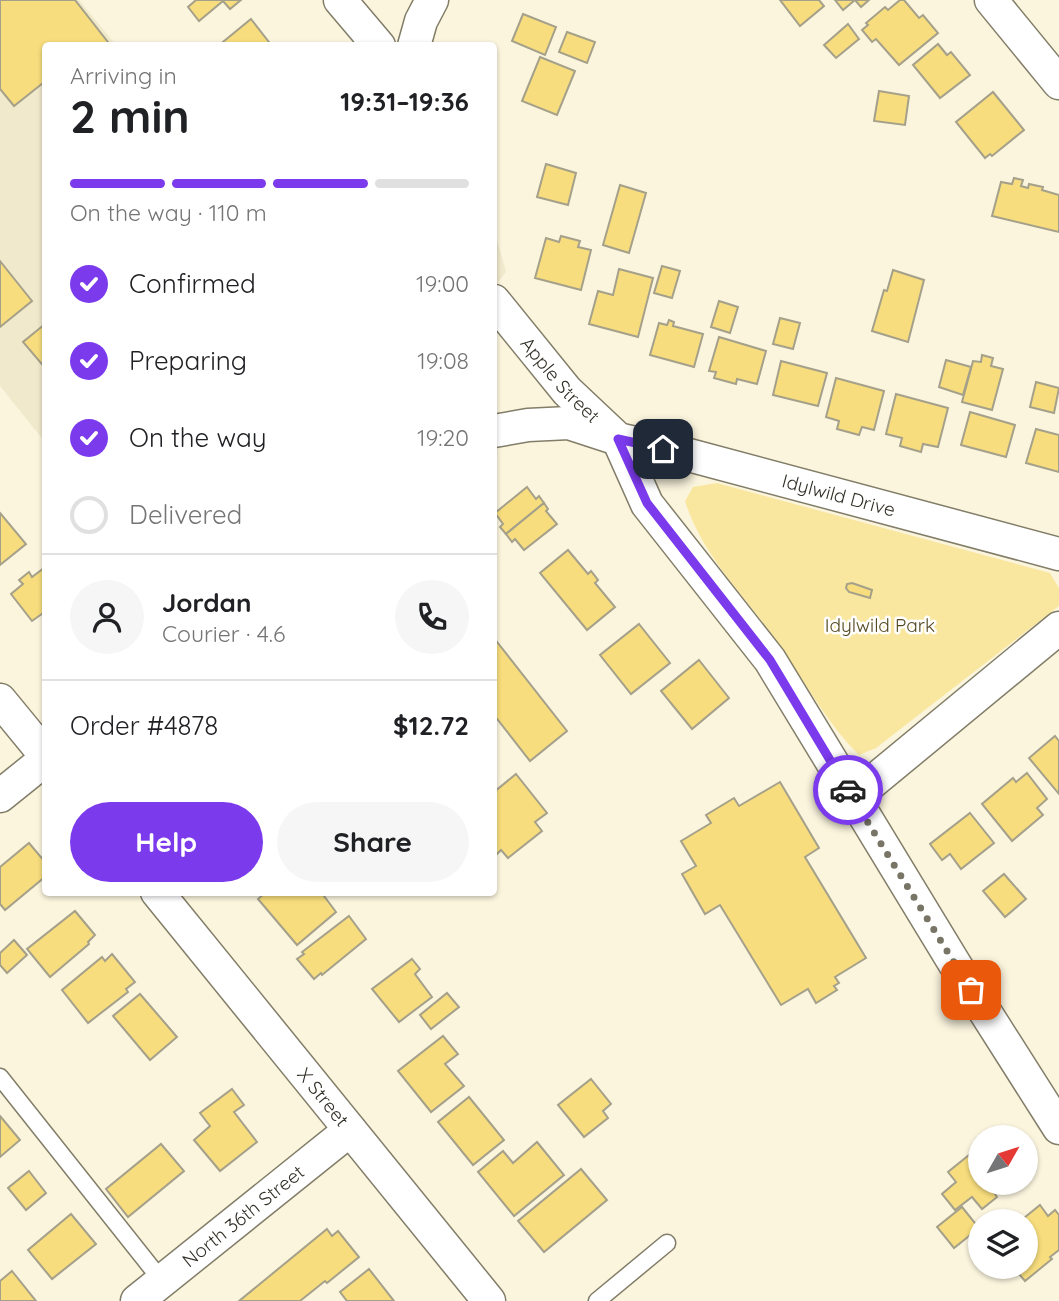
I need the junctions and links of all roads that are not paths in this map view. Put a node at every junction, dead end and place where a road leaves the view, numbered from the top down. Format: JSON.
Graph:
{"nodes":[{"id":1,"x":340,"y":0,"type":"edge"},
{"id":2,"x":432,"y":0,"type":"edge"},
{"id":3,"x":992,"y":0,"type":"edge"},
{"id":4,"x":376,"y":42,"type":"edge"},
{"id":5,"x":415,"y":42,"type":"edge"},
{"id":6,"x":1059,"y":83,"type":"edge"},
{"id":7,"x":497,"y":305,"type":"edge"},
{"id":8,"x":497,"y":430,"type":"edge"},
{"id":9,"x":618,"y":439,"type":"junction"},
{"id":10,"x":1059,"y":554,"type":"edge"},
{"id":11,"x":1059,"y":628,"type":"edge"},
{"id":12,"x":0,"y":700,"type":"edge"},
{"id":13,"x":42,"y":753,"type":"edge"},
{"id":14,"x":42,"y":761,"type":"edge"},
{"id":15,"x":0,"y":796,"type":"edge"},
{"id":16,"x":853,"y":798,"type":"junction"},
{"id":17,"x":160,"y":896,"type":"edge"},
{"id":18,"x":0,"y":1077,"type":"edge"},
{"id":19,"x":1059,"y":1128,"type":"edge"},
{"id":20,"x":349,"y":1130,"type":"junction"},
{"id":21,"x":667,"y":1243,"type":"dead end"},
{"id":22,"x":162,"y":1281,"type":"junction"},
{"id":23,"x":137,"y":1301,"type":"edge"},
{"id":24,"x":489,"y":1301,"type":"edge"},
{"id":25,"x":597,"y":1301,"type":"edge"}],
"edges":[{"from":1,"to":4,"type":"street"},
{"from":2,"to":5,"type":"street"},
{"from":3,"to":6,"type":"street"},
{"from":7,"to":9,"type":"street","name":"Apple Street"},
{"from":8,"to":9,"type":"street","name":"Idylwild Drive"},
{"from":9,"to":10,"type":"street","name":"Idylwild Drive"},
{"from":9,"to":16,"type":"street","name":"Apple Street"},
{"from":11,"to":16,"type":"street"},
{"from":12,"to":13,"type":"street"},
{"from":14,"to":15,"type":"street"},
{"from":16,"to":19,"type":"street","name":"Apple Street"},
{"from":17,"to":20,"type":"street","name":"X Street"},
{"from":18,"to":22,"type":"lane"},
{"from":20,"to":22,"type":"street","name":"North 36th Street"},
{"from":20,"to":24,"type":"street","name":"X Street"},
{"from":21,"to":25,"type":"lane"},
{"from":22,"to":23,"type":"street","name":"North 36th Street"}]}
